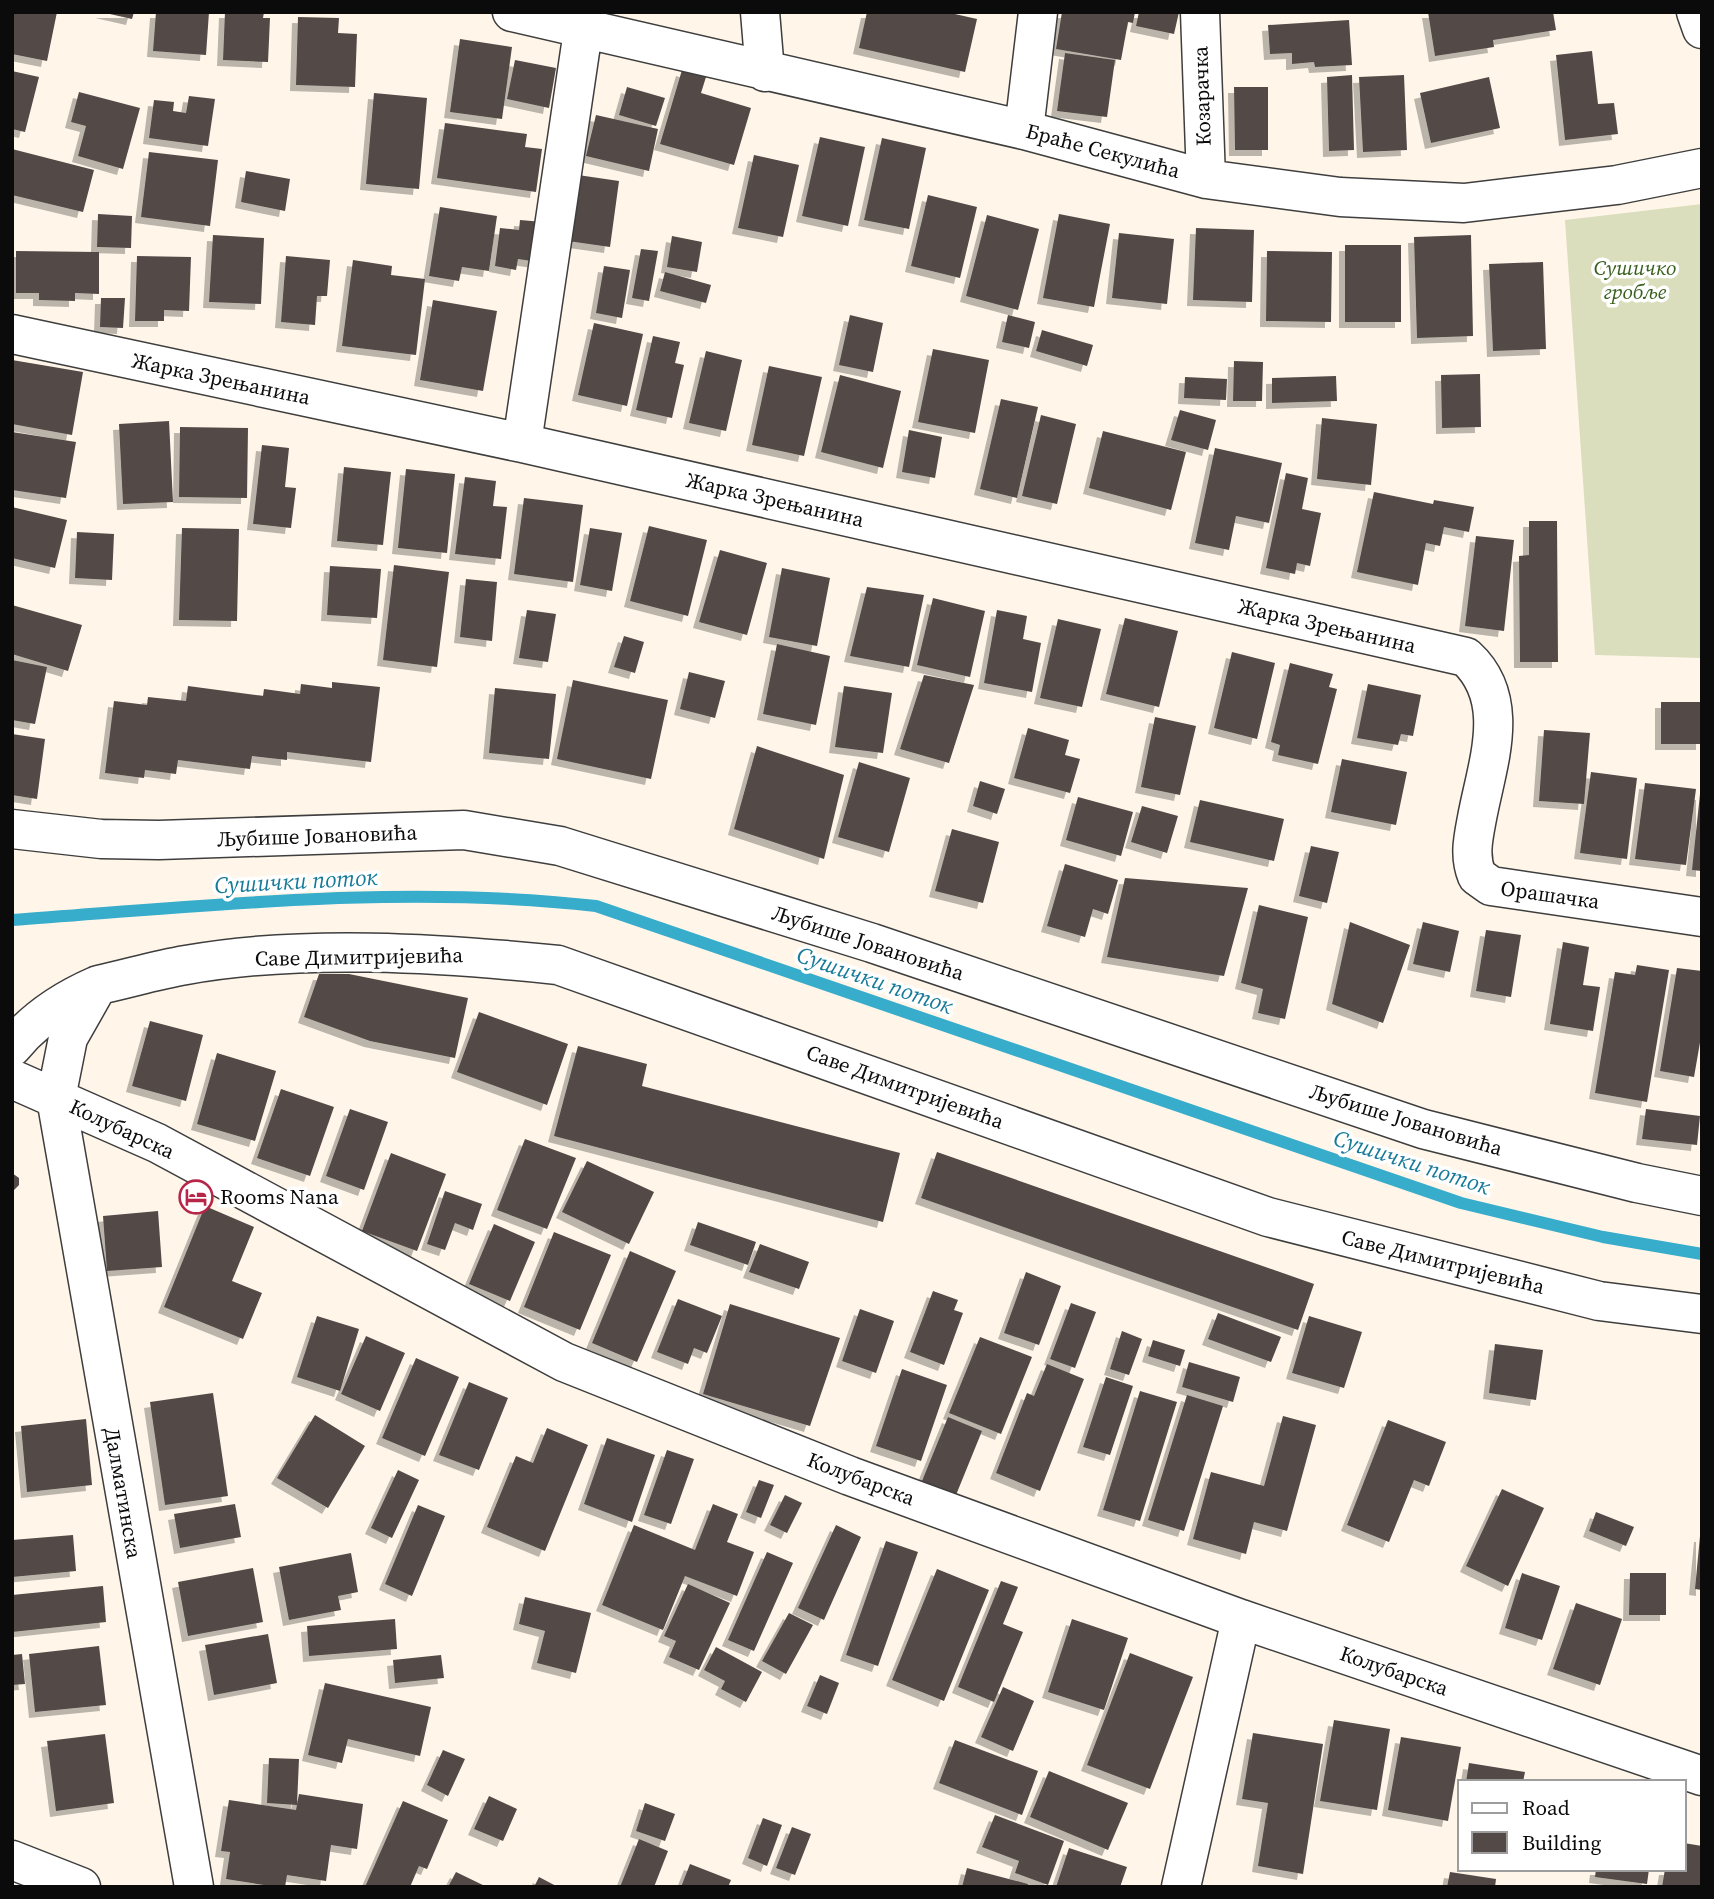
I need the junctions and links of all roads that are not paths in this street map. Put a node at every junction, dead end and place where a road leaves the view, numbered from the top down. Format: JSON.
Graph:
{"nodes":[{"id":1,"x":512,"y":12,"type":"edge"},
{"id":2,"x":760,"y":12,"type":"edge"},
{"id":3,"x":1038,"y":12,"type":"edge"},
{"id":4,"x":1200,"y":12,"type":"edge"},
{"id":5,"x":1696,"y":12,"type":"edge"},
{"id":6,"x":1702,"y":29,"type":"edge"},
{"id":7,"x":583,"y":31,"type":"junction"},
{"id":8,"x":765,"y":72,"type":"junction"},
{"id":9,"x":1024,"y":130,"type":"junction"},
{"id":10,"x":1702,"y":168,"type":"edge"},
{"id":11,"x":1206,"y":179,"type":"junction"},
{"id":12,"x":12,"y":334,"type":"edge"},
{"id":13,"x":522,"y":443,"type":"junction"},
{"id":14,"x":1495,"y":719,"type":"joint"},
{"id":15,"x":12,"y":829,"type":"edge"},
{"id":16,"x":1702,"y":917,"type":"edge"},
{"id":17,"x":98,"y":985,"type":"junction"},
{"id":18,"x":12,"y":1047,"type":"edge"},
{"id":19,"x":12,"y":1079,"type":"edge"},
{"id":20,"x":56,"y":1098,"type":"junction"},
{"id":21,"x":1702,"y":1196,"type":"edge"},
{"id":22,"x":1702,"y":1314,"type":"edge"},
{"id":23,"x":1241,"y":1619,"type":"junction"},
{"id":24,"x":1702,"y":1776,"type":"edge"},
{"id":25,"x":12,"y":1860,"type":"edge"},
{"id":26,"x":81,"y":1887,"type":"edge"},
{"id":27,"x":194,"y":1887,"type":"edge"},
{"id":28,"x":1181,"y":1887,"type":"edge"}],
"edges":[{"from":1,"to":7,"type":"street","name":"Браће Секулића"},
{"from":2,"to":8,"type":"street"},
{"from":3,"to":9,"type":"street"},
{"from":4,"to":11,"type":"street","name":"Козарачка"},
{"from":5,"to":6,"type":"street"},
{"from":7,"to":8,"type":"street","name":"Браће Секулића"},
{"from":7,"to":13,"type":"street"},
{"from":8,"to":9,"type":"street","name":"Браће Секулића"},
{"from":9,"to":11,"type":"street","name":"Браће Секулића"},
{"from":10,"to":11,"type":"street","name":"Браће Секулића"},
{"from":12,"to":13,"type":"street","name":"Жарка Зрењанина"},
{"from":13,"to":14,"type":"street","name":"Жарка Зрењанина"},
{"from":14,"to":16,"type":"street","name":"Орашачка"},
{"from":15,"to":21,"type":"street","name":"Љубише Јовановића"},
{"from":17,"to":18,"type":"street","name":"Саве Димитријевића"},
{"from":17,"to":20,"type":"street"},
{"from":17,"to":22,"type":"street","name":"Саве Димитријевића"},
{"from":19,"to":20,"type":"street"},
{"from":20,"to":23,"type":"street","name":"Колубарска"},
{"from":20,"to":27,"type":"street","name":"Далматинска"},
{"from":23,"to":24,"type":"street","name":"Колубарска"},
{"from":23,"to":28,"type":"street"},
{"from":25,"to":26,"type":"street"}]}
